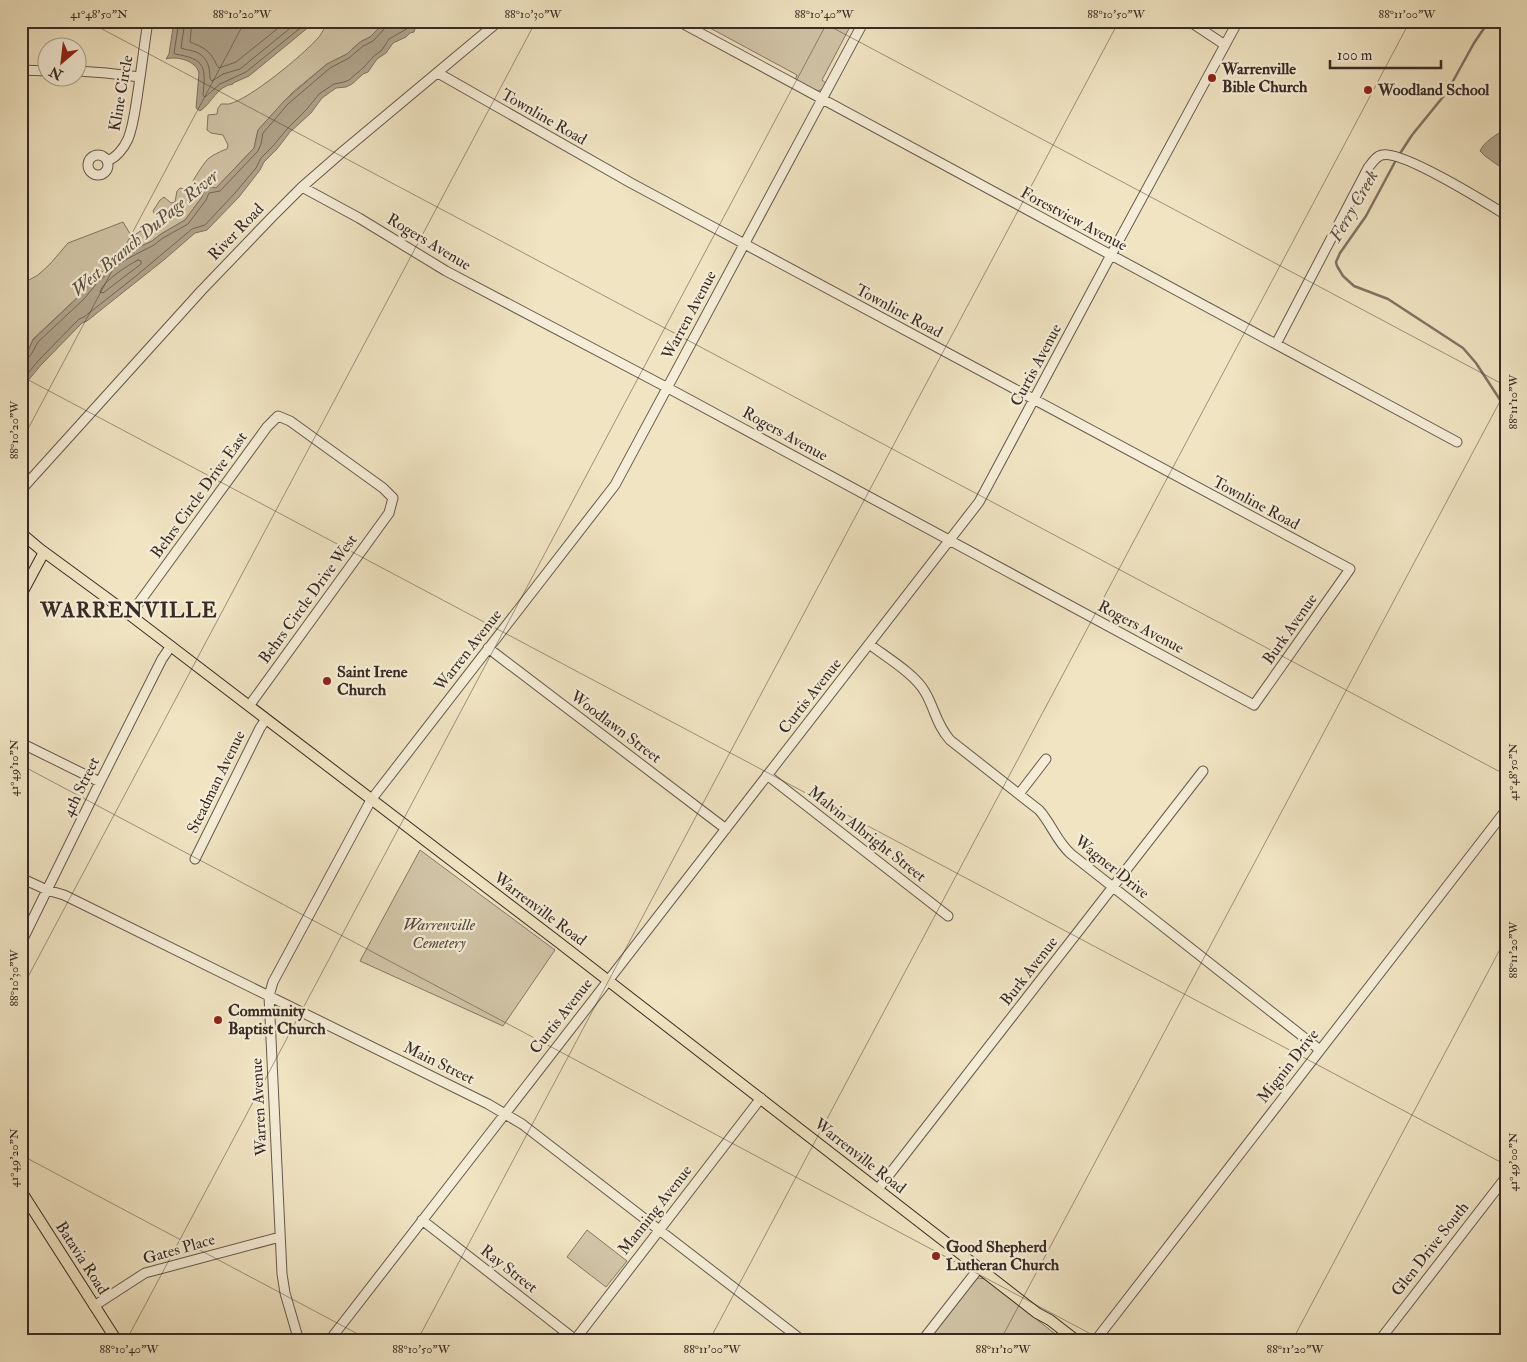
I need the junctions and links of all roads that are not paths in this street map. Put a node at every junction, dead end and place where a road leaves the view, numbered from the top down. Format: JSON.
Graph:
{"nodes":[{"id":1,"x":148,"y":21,"type":"edge"},
{"id":2,"x":499,"y":21,"type":"edge"},
{"id":3,"x":678,"y":21,"type":"edge"},
{"id":4,"x":864,"y":21,"type":"edge"},
{"id":5,"x":1189,"y":21,"type":"edge"},
{"id":6,"x":1238,"y":21,"type":"edge"},
{"id":7,"x":1225,"y":45,"type":"junction"},
{"id":8,"x":21,"y":70,"type":"edge"},
{"id":9,"x":38,"y":71,"type":"edge"},
{"id":10,"x":88,"y":72,"type":"edge"},
{"id":11,"x":438,"y":74,"type":"junction"},
{"id":12,"x":140,"y":77,"type":"junction"},
{"id":13,"x":824,"y":98,"type":"junction"},
{"id":14,"x":107,"y":161,"type":"dead end"},
{"id":15,"x":302,"y":187,"type":"junction"},
{"id":16,"x":1506,"y":215,"type":"edge"},
{"id":17,"x":744,"y":244,"type":"junction"},
{"id":18,"x":1111,"y":255,"type":"junction"},
{"id":19,"x":1276,"y":344,"type":"junction"},
{"id":20,"x":668,"y":388,"type":"junction"},
{"id":21,"x":1034,"y":400,"type":"junction"},
{"id":22,"x":302,"y":429,"type":"joint"},
{"id":23,"x":1456,"y":442,"type":"dead end"},
{"id":24,"x":21,"y":490,"type":"edge"},
{"id":25,"x":21,"y":533,"type":"edge"},
{"id":26,"x":949,"y":541,"type":"junction"},
{"id":27,"x":44,"y":552,"type":"junction"},
{"id":28,"x":1350,"y":570,"type":"joint"},
{"id":29,"x":21,"y":595,"type":"edge"},
{"id":30,"x":130,"y":615,"type":"junction"},
{"id":31,"x":869,"y":644,"type":"junction"},
{"id":32,"x":171,"y":646,"type":"junction"},
{"id":33,"x":488,"y":648,"type":"junction"},
{"id":34,"x":1254,"y":705,"type":"joint"},
{"id":35,"x":249,"y":706,"type":"junction"},
{"id":36,"x":266,"y":720,"type":"junction"},
{"id":37,"x":21,"y":743,"type":"edge"},
{"id":38,"x":1046,"y":759,"type":"dead end"},
{"id":39,"x":1203,"y":771,"type":"dead end"},
{"id":40,"x":767,"y":775,"type":"junction"},
{"id":41,"x":100,"y":782,"type":"junction"},
{"id":42,"x":1019,"y":794,"type":"junction"},
{"id":43,"x":371,"y":800,"type":"junction"},
{"id":44,"x":1506,"y":810,"type":"edge"},
{"id":45,"x":726,"y":829,"type":"junction"},
{"id":46,"x":195,"y":859,"type":"dead end"},
{"id":47,"x":21,"y":878,"type":"edge"},
{"id":48,"x":1113,"y":887,"type":"junction"},
{"id":49,"x":47,"y":890,"type":"junction"},
{"id":50,"x":948,"y":916,"type":"dead end"},
{"id":51,"x":21,"y":943,"type":"edge"},
{"id":52,"x":608,"y":980,"type":"junction"},
{"id":53,"x":269,"y":996,"type":"junction"},
{"id":54,"x":1320,"y":1050,"type":"junction"},
{"id":55,"x":761,"y":1098,"type":"junction"},
{"id":56,"x":505,"y":1114,"type":"junction"},
{"id":57,"x":1506,"y":1177,"type":"edge"},
{"id":58,"x":878,"y":1189,"type":"junction"},
{"id":59,"x":21,"y":1191,"type":"edge"},
{"id":60,"x":422,"y":1220,"type":"junction"},
{"id":61,"x":659,"y":1230,"type":"junction"},
{"id":62,"x":280,"y":1237,"type":"junction"},
{"id":63,"x":979,"y":1268,"type":"junction"},
{"id":64,"x":94,"y":1306,"type":"junction"},
{"id":65,"x":1037,"y":1312,"type":"junction"},
{"id":66,"x":576,"y":1340,"type":"edge"},
{"id":67,"x":117,"y":1341,"type":"edge"},
{"id":68,"x":299,"y":1341,"type":"edge"},
{"id":69,"x":329,"y":1341,"type":"edge"},
{"id":70,"x":803,"y":1341,"type":"edge"},
{"id":71,"x":922,"y":1341,"type":"edge"},
{"id":72,"x":1068,"y":1341,"type":"edge"},
{"id":73,"x":1077,"y":1341,"type":"edge"},
{"id":74,"x":1095,"y":1341,"type":"edge"},
{"id":75,"x":1379,"y":1341,"type":"edge"}],
"edges":[{"from":1,"to":12,"type":"street","name":"Kline Circle"},
{"from":2,"to":11,"type":"street","name":"River Road"},
{"from":3,"to":13,"type":"street","name":"Forestview Avenue"},
{"from":4,"to":13,"type":"street","name":"Warren Avenue"},
{"from":5,"to":7,"type":"street"},
{"from":6,"to":7,"type":"street","name":"Curtis Avenue"},
{"from":7,"to":18,"type":"street","name":"Curtis Avenue"},
{"from":8,"to":9,"type":"street"},
{"from":10,"to":12,"type":"street"},
{"from":11,"to":15,"type":"street","name":"River Road"},
{"from":11,"to":17,"type":"street","name":"Townline Road"},
{"from":12,"to":14,"type":"street","name":"Kline Circle"},
{"from":13,"to":17,"type":"street","name":"Warren Avenue"},
{"from":13,"to":18,"type":"street","name":"Forestview Avenue"},
{"from":15,"to":20,"type":"street","name":"Rogers Avenue"},
{"from":15,"to":24,"type":"street","name":"River Road"},
{"from":16,"to":19,"type":"street"},
{"from":17,"to":20,"type":"street","name":"Warren Avenue"},
{"from":17,"to":21,"type":"street","name":"Townline Road"},
{"from":18,"to":19,"type":"street","name":"Forestview Avenue"},
{"from":18,"to":21,"type":"street","name":"Curtis Avenue"},
{"from":19,"to":23,"type":"street","name":"Forestview Avenue"},
{"from":20,"to":26,"type":"street","name":"Rogers Avenue"},
{"from":20,"to":33,"type":"street","name":"Warren Avenue"},
{"from":21,"to":26,"type":"street","name":"Curtis Avenue"},
{"from":21,"to":28,"type":"street","name":"Townline Road"},
{"from":22,"to":30,"type":"street","name":"Behrs Circle Drive East"},
{"from":22,"to":35,"type":"street","name":"Behrs Circle Drive West"},
{"from":25,"to":27,"type":"main road","name":"Warrenville Road"},
{"from":26,"to":31,"type":"street","name":"Curtis Avenue"},
{"from":26,"to":34,"type":"street","name":"Rogers Avenue"},
{"from":27,"to":29,"type":"main road"},
{"from":27,"to":30,"type":"main road","name":"Warrenville Road"},
{"from":28,"to":34,"type":"street","name":"Burk Avenue"},
{"from":30,"to":32,"type":"main road","name":"Warrenville Road"},
{"from":31,"to":40,"type":"street","name":"Curtis Avenue"},
{"from":31,"to":42,"type":"street","name":"Wagner Drive"},
{"from":32,"to":35,"type":"main road","name":"Warrenville Road"},
{"from":32,"to":41,"type":"street","name":"4th Street"},
{"from":33,"to":43,"type":"street","name":"Warren Avenue"},
{"from":33,"to":45,"type":"street","name":"Woodlawn Street"},
{"from":35,"to":36,"type":"main road","name":"Warrenville Road"},
{"from":36,"to":43,"type":"main road","name":"Warrenville Road"},
{"from":36,"to":46,"type":"street","name":"Steadman Avenue"},
{"from":37,"to":41,"type":"street"},
{"from":38,"to":42,"type":"street"},
{"from":39,"to":48,"type":"street","name":"Burk Avenue"},
{"from":40,"to":45,"type":"street","name":"Curtis Avenue"},
{"from":40,"to":50,"type":"street","name":"Malvin Albright Street"},
{"from":41,"to":49,"type":"street","name":"4th Street"},
{"from":42,"to":48,"type":"street","name":"Wagner Drive"},
{"from":43,"to":52,"type":"main road","name":"Warrenville Road"},
{"from":43,"to":53,"type":"street","name":"Warren Avenue"},
{"from":44,"to":54,"type":"street","name":"Mignin Drive"},
{"from":45,"to":52,"type":"street","name":"Curtis Avenue"},
{"from":47,"to":49,"type":"street","name":"Main Street"},
{"from":48,"to":54,"type":"street","name":"Wagner Drive"},
{"from":48,"to":58,"type":"street","name":"Burk Avenue"},
{"from":49,"to":51,"type":"street","name":"4th Street"},
{"from":49,"to":53,"type":"street","name":"Main Street"},
{"from":52,"to":55,"type":"main road","name":"Warrenville Road"},
{"from":52,"to":56,"type":"street","name":"Curtis Avenue"},
{"from":53,"to":56,"type":"street","name":"Main Street"},
{"from":53,"to":62,"type":"street","name":"Warren Avenue"},
{"from":54,"to":74,"type":"street","name":"Mignin Drive"},
{"from":55,"to":58,"type":"main road","name":"Warrenville Road"},
{"from":55,"to":61,"type":"street","name":"Manning Avenue"},
{"from":56,"to":60,"type":"street","name":"Curtis Avenue"},
{"from":56,"to":61,"type":"street","name":"Main Street"},
{"from":57,"to":75,"type":"street","name":"Glen Drive South"},
{"from":58,"to":63,"type":"main road","name":"Warrenville Road"},
{"from":59,"to":64,"type":"main road","name":"Batavia Road"},
{"from":60,"to":66,"type":"street","name":"Ray Street"},
{"from":60,"to":69,"type":"street","name":"Curtis Avenue"},
{"from":61,"to":66,"type":"street","name":"Manning Avenue"},
{"from":61,"to":70,"type":"street","name":"Main Street"},
{"from":62,"to":64,"type":"street","name":"Gates Place"},
{"from":62,"to":68,"type":"street","name":"Warren Avenue"},
{"from":63,"to":65,"type":"main road","name":"Warrenville Road"},
{"from":63,"to":71,"type":"street"},
{"from":64,"to":67,"type":"main road","name":"Batavia Road"},
{"from":65,"to":72,"type":"main road","name":"Warrenville Road"},
{"from":65,"to":73,"type":"main road","name":"Warrenville Road"}]}
